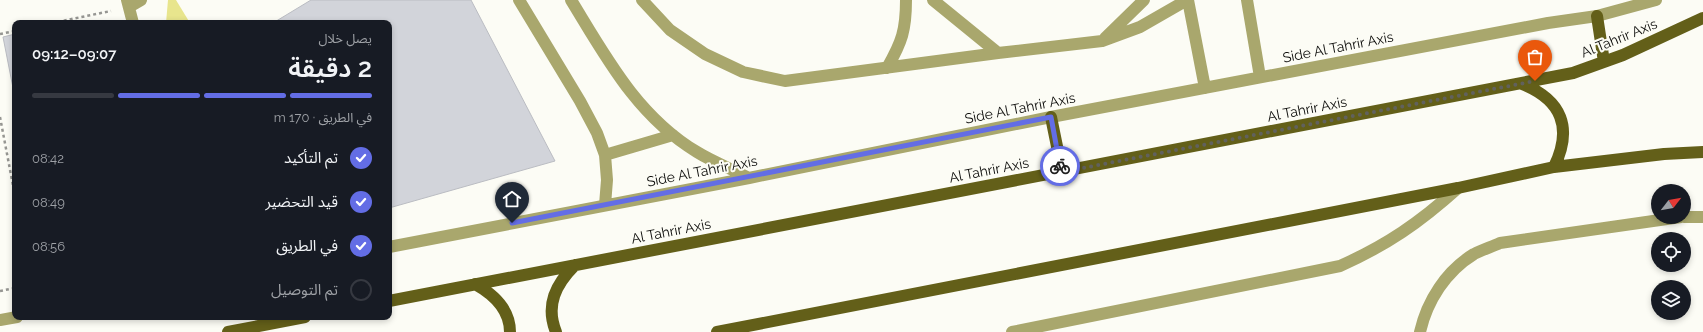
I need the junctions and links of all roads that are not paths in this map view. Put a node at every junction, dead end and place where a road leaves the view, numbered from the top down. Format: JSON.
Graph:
{"nodes":[{"id":1,"x":141,"y":0,"type":"edge"},
{"id":2,"x":519,"y":0,"type":"edge"},
{"id":3,"x":571,"y":0,"type":"edge"},
{"id":4,"x":642,"y":0,"type":"edge"},
{"id":5,"x":906,"y":0,"type":"edge"},
{"id":6,"x":933,"y":0,"type":"edge"},
{"id":7,"x":1144,"y":0,"type":"edge"},
{"id":8,"x":1187,"y":0,"type":"edge"},
{"id":9,"x":1247,"y":0,"type":"edge"},
{"id":10,"x":1656,"y":0,"type":"edge"},
{"id":11,"x":128,"y":3,"type":"edge"},
{"id":12,"x":1597,"y":16,"type":"junction"},
{"id":13,"x":1703,"y":18,"type":"edge"},
{"id":14,"x":131,"y":20,"type":"edge"},
{"id":15,"x":1102,"y":41,"type":"junction"},
{"id":16,"x":998,"y":53,"type":"junction"},
{"id":17,"x":1604,"y":62,"type":"junction"},
{"id":18,"x":887,"y":68,"type":"junction"},
{"id":19,"x":1260,"y":77,"type":"junction"},
{"id":20,"x":1522,"y":84,"type":"junction"},
{"id":21,"x":1205,"y":88,"type":"junction"},
{"id":22,"x":1051,"y":117,"type":"junction"},
{"id":23,"x":673,"y":135,"type":"junction"},
{"id":24,"x":1703,"y":152,"type":"edge"},
{"id":25,"x":605,"y":155,"type":"junction"},
{"id":26,"x":1554,"y":167,"type":"junction"},
{"id":27,"x":1062,"y":172,"type":"junction"},
{"id":28,"x":749,"y":178,"type":"junction"},
{"id":29,"x":1458,"y":188,"type":"junction"},
{"id":30,"x":605,"y":205,"type":"junction"},
{"id":31,"x":1691,"y":217,"type":"edge"},
{"id":32,"x":1703,"y":217,"type":"edge"},
{"id":33,"x":1651,"y":222,"type":"edge"},
{"id":34,"x":392,"y":246,"type":"edge"},
{"id":35,"x":575,"y":265,"type":"junction"},
{"id":36,"x":475,"y":284,"type":"junction"},
{"id":37,"x":392,"y":300,"type":"edge"},
{"id":38,"x":12,"y":318,"type":"edge"},
{"id":39,"x":0,"y":320,"type":"edge"},
{"id":40,"x":290,"y":320,"type":"edge"},
{"id":41,"x":738,"y":330,"type":"edge"},
{"id":42,"x":228,"y":332,"type":"edge"},
{"id":43,"x":510,"y":332,"type":"edge"},
{"id":44,"x":556,"y":332,"type":"edge"},
{"id":45,"x":717,"y":332,"type":"edge"},
{"id":46,"x":1012,"y":332,"type":"edge"},
{"id":47,"x":1420,"y":332,"type":"edge"}],
"edges":[{"from":1,"to":11,"type":"street"},
{"from":2,"to":25,"type":"street"},
{"from":3,"to":23,"type":"street"},
{"from":4,"to":18,"type":"street"},
{"from":5,"to":18,"type":"street"},
{"from":6,"to":16,"type":"street"},
{"from":7,"to":15,"type":"street"},
{"from":8,"to":15,"type":"street"},
{"from":8,"to":21,"type":"street"},
{"from":9,"to":19,"type":"street"},
{"from":10,"to":12,"type":"street","name":"Side Al Tahrir Axis"},
{"from":11,"to":14,"type":"street"},
{"from":12,"to":17,"type":"main road"},
{"from":12,"to":19,"type":"street","name":"Side Al Tahrir Axis"},
{"from":13,"to":17,"type":"main road","name":"Al Tahrir Axis"},
{"from":15,"to":16,"type":"street"},
{"from":16,"to":18,"type":"street"},
{"from":17,"to":20,"type":"main road","name":"Al Tahrir Axis"},
{"from":19,"to":21,"type":"street","name":"Side Al Tahrir Axis"},
{"from":20,"to":26,"type":"main road"},
{"from":20,"to":27,"type":"main road","name":"Al Tahrir Axis"},
{"from":21,"to":22,"type":"street","name":"Side Al Tahrir Axis"},
{"from":22,"to":27,"type":"main road"},
{"from":22,"to":28,"type":"street","name":"Side Al Tahrir Axis"},
{"from":23,"to":25,"type":"street"},
{"from":23,"to":28,"type":"street"},
{"from":24,"to":26,"type":"main road"},
{"from":25,"to":30,"type":"street"},
{"from":26,"to":29,"type":"main road"},
{"from":27,"to":35,"type":"main road","name":"Al Tahrir Axis"},
{"from":28,"to":30,"type":"street","name":"Side Al Tahrir Axis"},
{"from":29,"to":41,"type":"main road"},
{"from":29,"to":46,"type":"street"},
{"from":30,"to":34,"type":"street","name":"Side Al Tahrir Axis"},
{"from":31,"to":32,"type":"street"},
{"from":33,"to":47,"type":"street"},
{"from":35,"to":36,"type":"main road","name":"Al Tahrir Axis"},
{"from":35,"to":44,"type":"main road"},
{"from":36,"to":37,"type":"main road","name":"Al Tahrir Axis"},
{"from":36,"to":43,"type":"main road"},
{"from":38,"to":39,"type":"street"},
{"from":40,"to":42,"type":"main road"},
{"from":41,"to":45,"type":"main road"}]}
